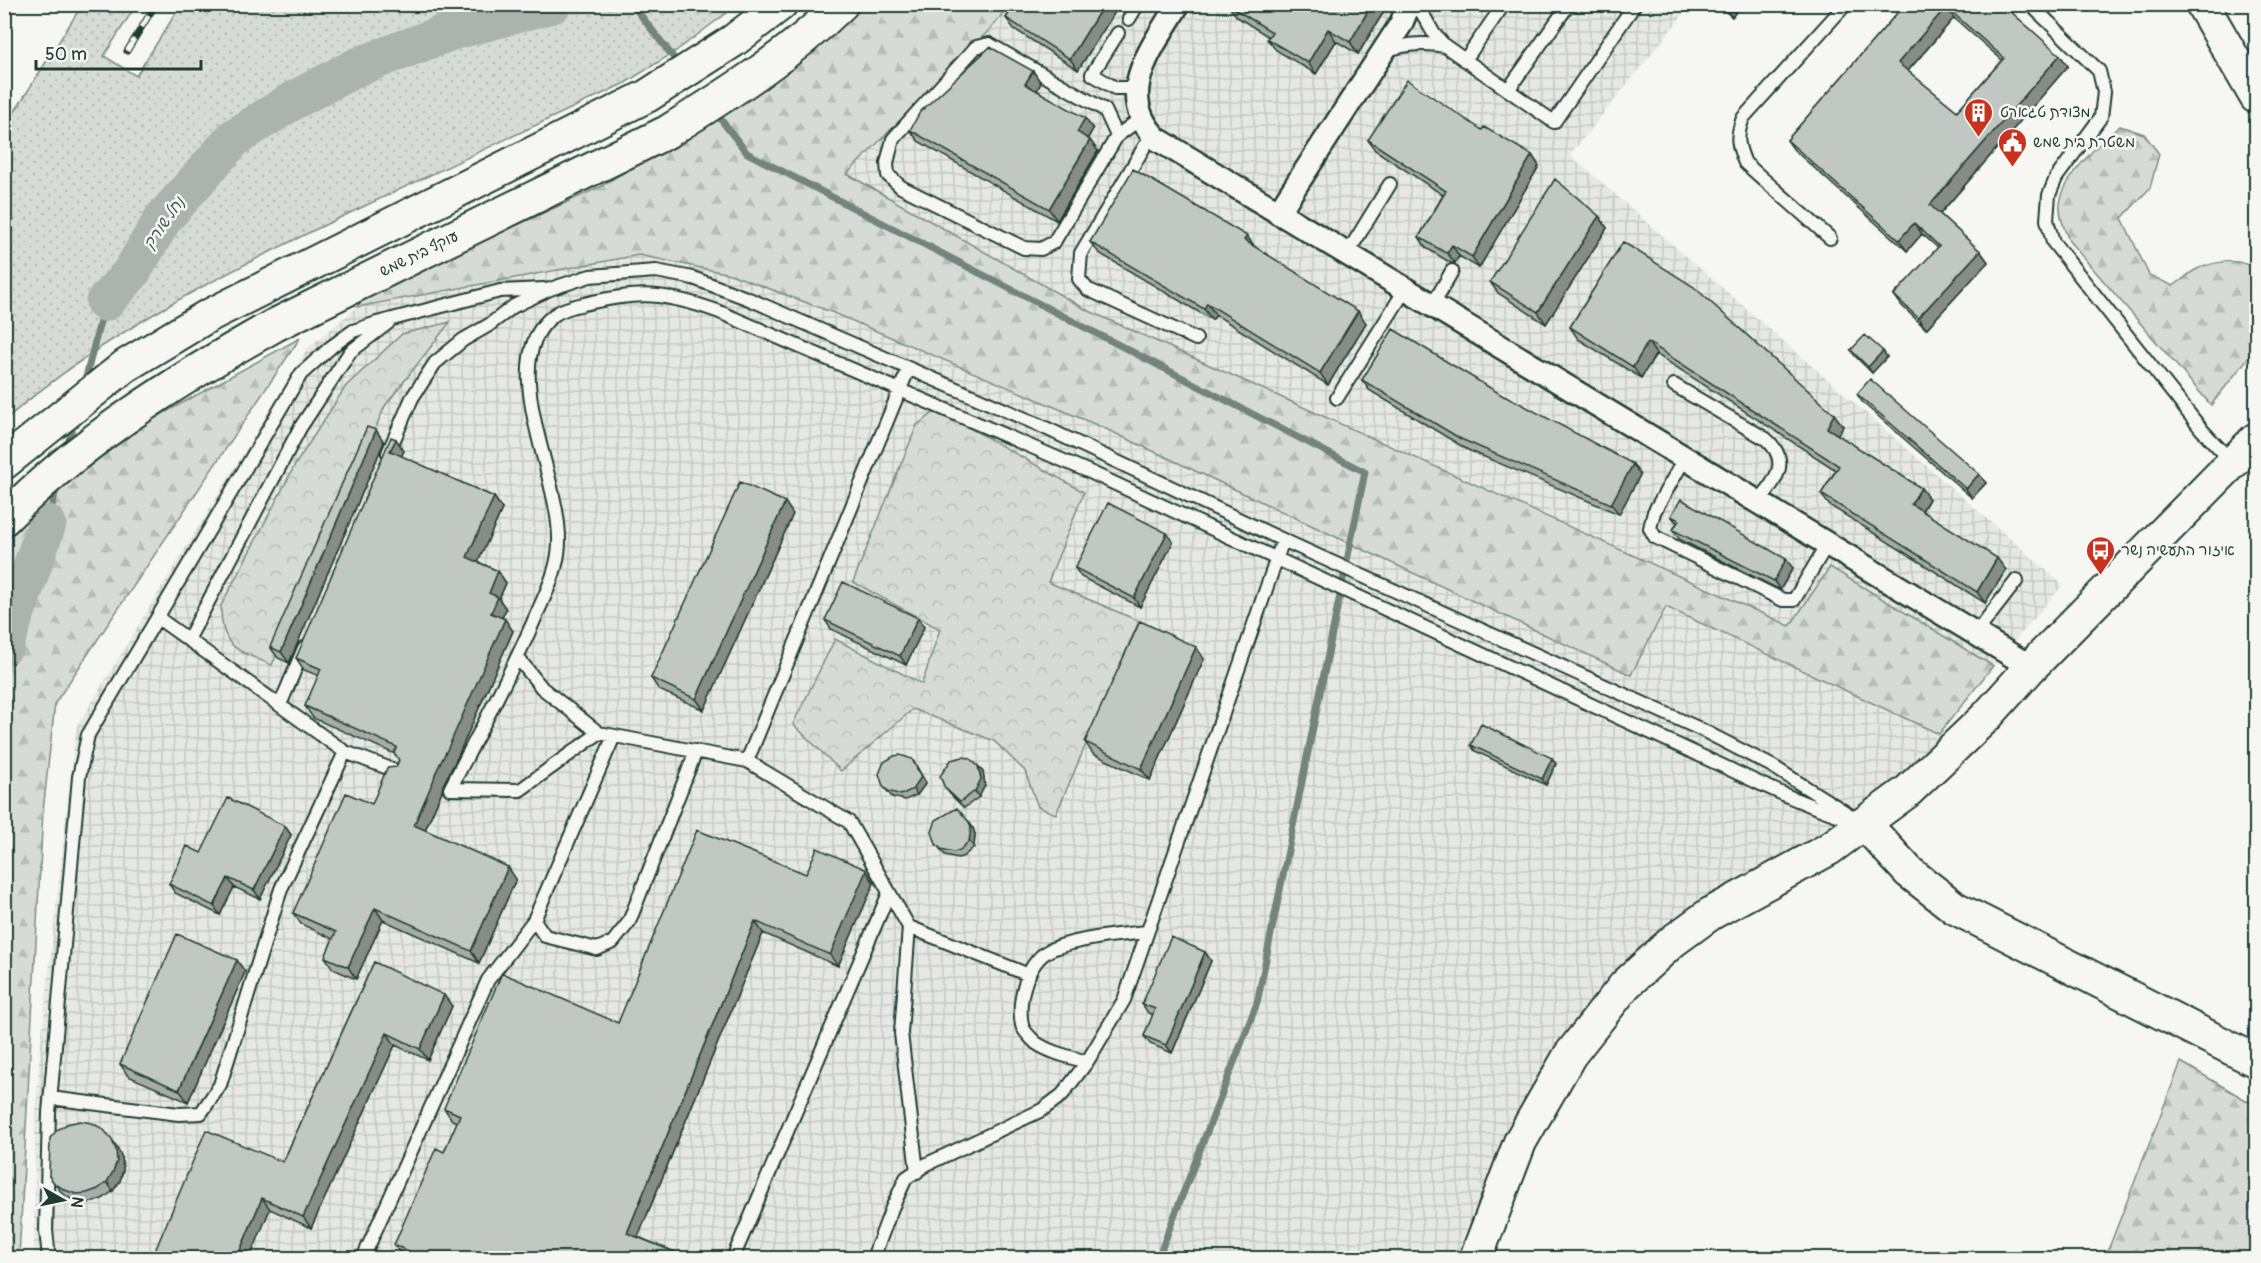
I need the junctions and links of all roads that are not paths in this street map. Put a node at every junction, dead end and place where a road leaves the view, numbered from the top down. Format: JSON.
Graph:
{"nodes":[{"id":1,"x":781,"y":4,"type":"edge"},
{"id":2,"x":842,"y":4,"type":"edge"},
{"id":3,"x":1138,"y":4,"type":"edge"},
{"id":4,"x":1178,"y":4,"type":"edge"},
{"id":5,"x":1409,"y":4,"type":"edge"},
{"id":6,"x":1417,"y":4,"type":"edge"},
{"id":7,"x":1504,"y":4,"type":"edge"},
{"id":8,"x":1569,"y":4,"type":"edge"},
{"id":9,"x":1635,"y":4,"type":"edge"},
{"id":10,"x":1846,"y":4,"type":"edge"},
{"id":11,"x":2030,"y":4,"type":"edge"},
{"id":12,"x":2202,"y":4,"type":"edge"},
{"id":13,"x":1129,"y":19,"type":"dead end"},
{"id":14,"x":1118,"y":33,"type":"dead end"},
{"id":15,"x":1445,"y":46,"type":"junction"},
{"id":16,"x":1383,"y":52,"type":"junction"},
{"id":17,"x":1465,"y":60,"type":"junction"},
{"id":18,"x":1137,"y":88,"type":"junction"},
{"id":19,"x":1508,"y":90,"type":"junction"},
{"id":20,"x":2256,"y":97,"type":"edge"},
{"id":21,"x":1146,"y":127,"type":"junction"},
{"id":22,"x":1117,"y":136,"type":"junction"},
{"id":23,"x":1390,"y":184,"type":"dead end"},
{"id":24,"x":1278,"y":213,"type":"junction"},
{"id":25,"x":1830,"y":238,"type":"dead end"},
{"id":26,"x":1347,"y":254,"type":"junction"},
{"id":27,"x":1452,"y":272,"type":"dead end"},
{"id":28,"x":550,"y":289,"type":"junction"},
{"id":29,"x":1406,"y":290,"type":"junction"},
{"id":30,"x":1432,"y":306,"type":"junction"},
{"id":31,"x":393,"y":318,"type":"junction"},
{"id":32,"x":1196,"y":339,"type":"dead end"},
{"id":33,"x":908,"y":369,"type":"junction"},
{"id":34,"x":1674,"y":385,"type":"dead end"},
{"id":35,"x":899,"y":390,"type":"junction"},
{"id":36,"x":1337,"y":398,"type":"dead end"},
{"id":37,"x":2256,"y":439,"type":"edge"},
{"id":38,"x":1685,"y":458,"type":"junction"},
{"id":39,"x":4,"y":463,"type":"edge"},
{"id":40,"x":2233,"y":463,"type":"junction"},
{"id":41,"x":384,"y":464,"type":"edge"},
{"id":42,"x":1759,"y":502,"type":"junction"},
{"id":43,"x":4,"y":519,"type":"edge"},
{"id":44,"x":1283,"y":540,"type":"junction"},
{"id":45,"x":1828,"y":543,"type":"junction"},
{"id":46,"x":1275,"y":559,"type":"junction"},
{"id":47,"x":2017,"y":580,"type":"dead end"},
{"id":48,"x":158,"y":618,"type":"junction"},
{"id":49,"x":1976,"y":633,"type":"junction"},
{"id":50,"x":308,"y":639,"type":"edge"},
{"id":51,"x":188,"y":640,"type":"junction"},
{"id":52,"x":518,"y":658,"type":"junction"},
{"id":53,"x":2031,"y":667,"type":"junction"},
{"id":54,"x":280,"y":705,"type":"junction"},
{"id":55,"x":599,"y":733,"type":"junction"},
{"id":56,"x":614,"y":736,"type":"junction"},
{"id":57,"x":696,"y":751,"type":"junction"},
{"id":58,"x":345,"y":752,"type":"junction"},
{"id":59,"x":747,"y":761,"type":"junction"},
{"id":60,"x":399,"y":772,"type":"edge"},
{"id":61,"x":1865,"y":824,"type":"junction"},
{"id":62,"x":890,"y":893,"type":"junction"},
{"id":63,"x":534,"y":920,"type":"junction"},
{"id":64,"x":909,"y":927,"type":"junction"},
{"id":65,"x":1147,"y":932,"type":"junction"},
{"id":66,"x":1029,"y":975,"type":"junction"},
{"id":67,"x":2256,"y":1060,"type":"edge"},
{"id":68,"x":1087,"y":1062,"type":"junction"},
{"id":69,"x":50,"y":1098,"type":"junction"},
{"id":70,"x":917,"y":1172,"type":"junction"},
{"id":71,"x":49,"y":1258,"type":"edge"},
{"id":72,"x":363,"y":1258,"type":"edge"},
{"id":73,"x":733,"y":1258,"type":"edge"},
{"id":74,"x":873,"y":1258,"type":"edge"},
{"id":75,"x":1476,"y":1258,"type":"edge"}],
"edges":[{"from":1,"to":39,"type":"main road"},
{"from":2,"to":43,"type":"main road","name":"עוקף בית שמש"},
{"from":3,"to":13,"type":"lane"},
{"from":4,"to":18,"type":"street"},
{"from":5,"to":16,"type":"street"},
{"from":6,"to":15,"type":"lane"},
{"from":7,"to":17,"type":"lane"},
{"from":8,"to":19,"type":"lane"},
{"from":9,"to":19,"type":"lane"},
{"from":10,"to":25,"type":"lane"},
{"from":11,"to":40,"type":"lane"},
{"from":12,"to":20,"type":"main road"},
{"from":14,"to":18,"type":"lane"},
{"from":15,"to":16,"type":"lane"},
{"from":15,"to":17,"type":"lane"},
{"from":16,"to":24,"type":"street"},
{"from":17,"to":19,"type":"lane"},
{"from":18,"to":21,"type":"street"},
{"from":21,"to":22,"type":"lane"},
{"from":21,"to":24,"type":"street"},
{"from":21,"to":32,"type":"lane"},
{"from":22,"to":22,"type":"lane"},
{"from":23,"to":26,"type":"lane"},
{"from":24,"to":26,"type":"street"},
{"from":26,"to":29,"type":"street"},
{"from":27,"to":30,"type":"lane"},
{"from":28,"to":31,"type":"lane"},
{"from":28,"to":33,"type":"lane"},
{"from":28,"to":41,"type":"lane"},
{"from":29,"to":30,"type":"street"},
{"from":29,"to":36,"type":"lane"},
{"from":30,"to":38,"type":"street"},
{"from":31,"to":48,"type":"lane"},
{"from":31,"to":51,"type":"lane"},
{"from":33,"to":35,"type":"lane"},
{"from":33,"to":44,"type":"lane"},
{"from":34,"to":42,"type":"lane"},
{"from":35,"to":46,"type":"lane"},
{"from":35,"to":52,"type":"lane"},
{"from":35,"to":59,"type":"lane"},
{"from":37,"to":40,"type":"main road"},
{"from":38,"to":42,"type":"street"},
{"from":38,"to":45,"type":"lane"},
{"from":40,"to":53,"type":"main road"},
{"from":42,"to":45,"type":"street"},
{"from":44,"to":46,"type":"lane"},
{"from":44,"to":61,"type":"lane"},
{"from":45,"to":49,"type":"street"},
{"from":46,"to":61,"type":"lane"},
{"from":46,"to":65,"type":"lane"},
{"from":47,"to":49,"type":"lane"},
{"from":48,"to":51,"type":"lane"},
{"from":48,"to":69,"type":"lane"},
{"from":49,"to":53,"type":"street"},
{"from":50,"to":54,"type":"lane"},
{"from":51,"to":54,"type":"lane"},
{"from":52,"to":55,"type":"lane"},
{"from":52,"to":55,"type":"lane"},
{"from":53,"to":61,"type":"main road"},
{"from":54,"to":58,"type":"lane"},
{"from":55,"to":56,"type":"lane"},
{"from":56,"to":57,"type":"lane"},
{"from":56,"to":63,"type":"lane"},
{"from":57,"to":59,"type":"lane"},
{"from":57,"to":63,"type":"lane"},
{"from":58,"to":60,"type":"lane"},
{"from":58,"to":69,"type":"lane"},
{"from":59,"to":62,"type":"lane"},
{"from":61,"to":67,"type":"main road"},
{"from":61,"to":75,"type":"main road"},
{"from":62,"to":64,"type":"lane"},
{"from":62,"to":73,"type":"lane"},
{"from":63,"to":72,"type":"lane"},
{"from":64,"to":66,"type":"lane"},
{"from":64,"to":70,"type":"lane"},
{"from":65,"to":66,"type":"lane"},
{"from":65,"to":68,"type":"lane"},
{"from":66,"to":68,"type":"lane"},
{"from":68,"to":70,"type":"lane"},
{"from":69,"to":71,"type":"lane"},
{"from":70,"to":74,"type":"lane"}]}
